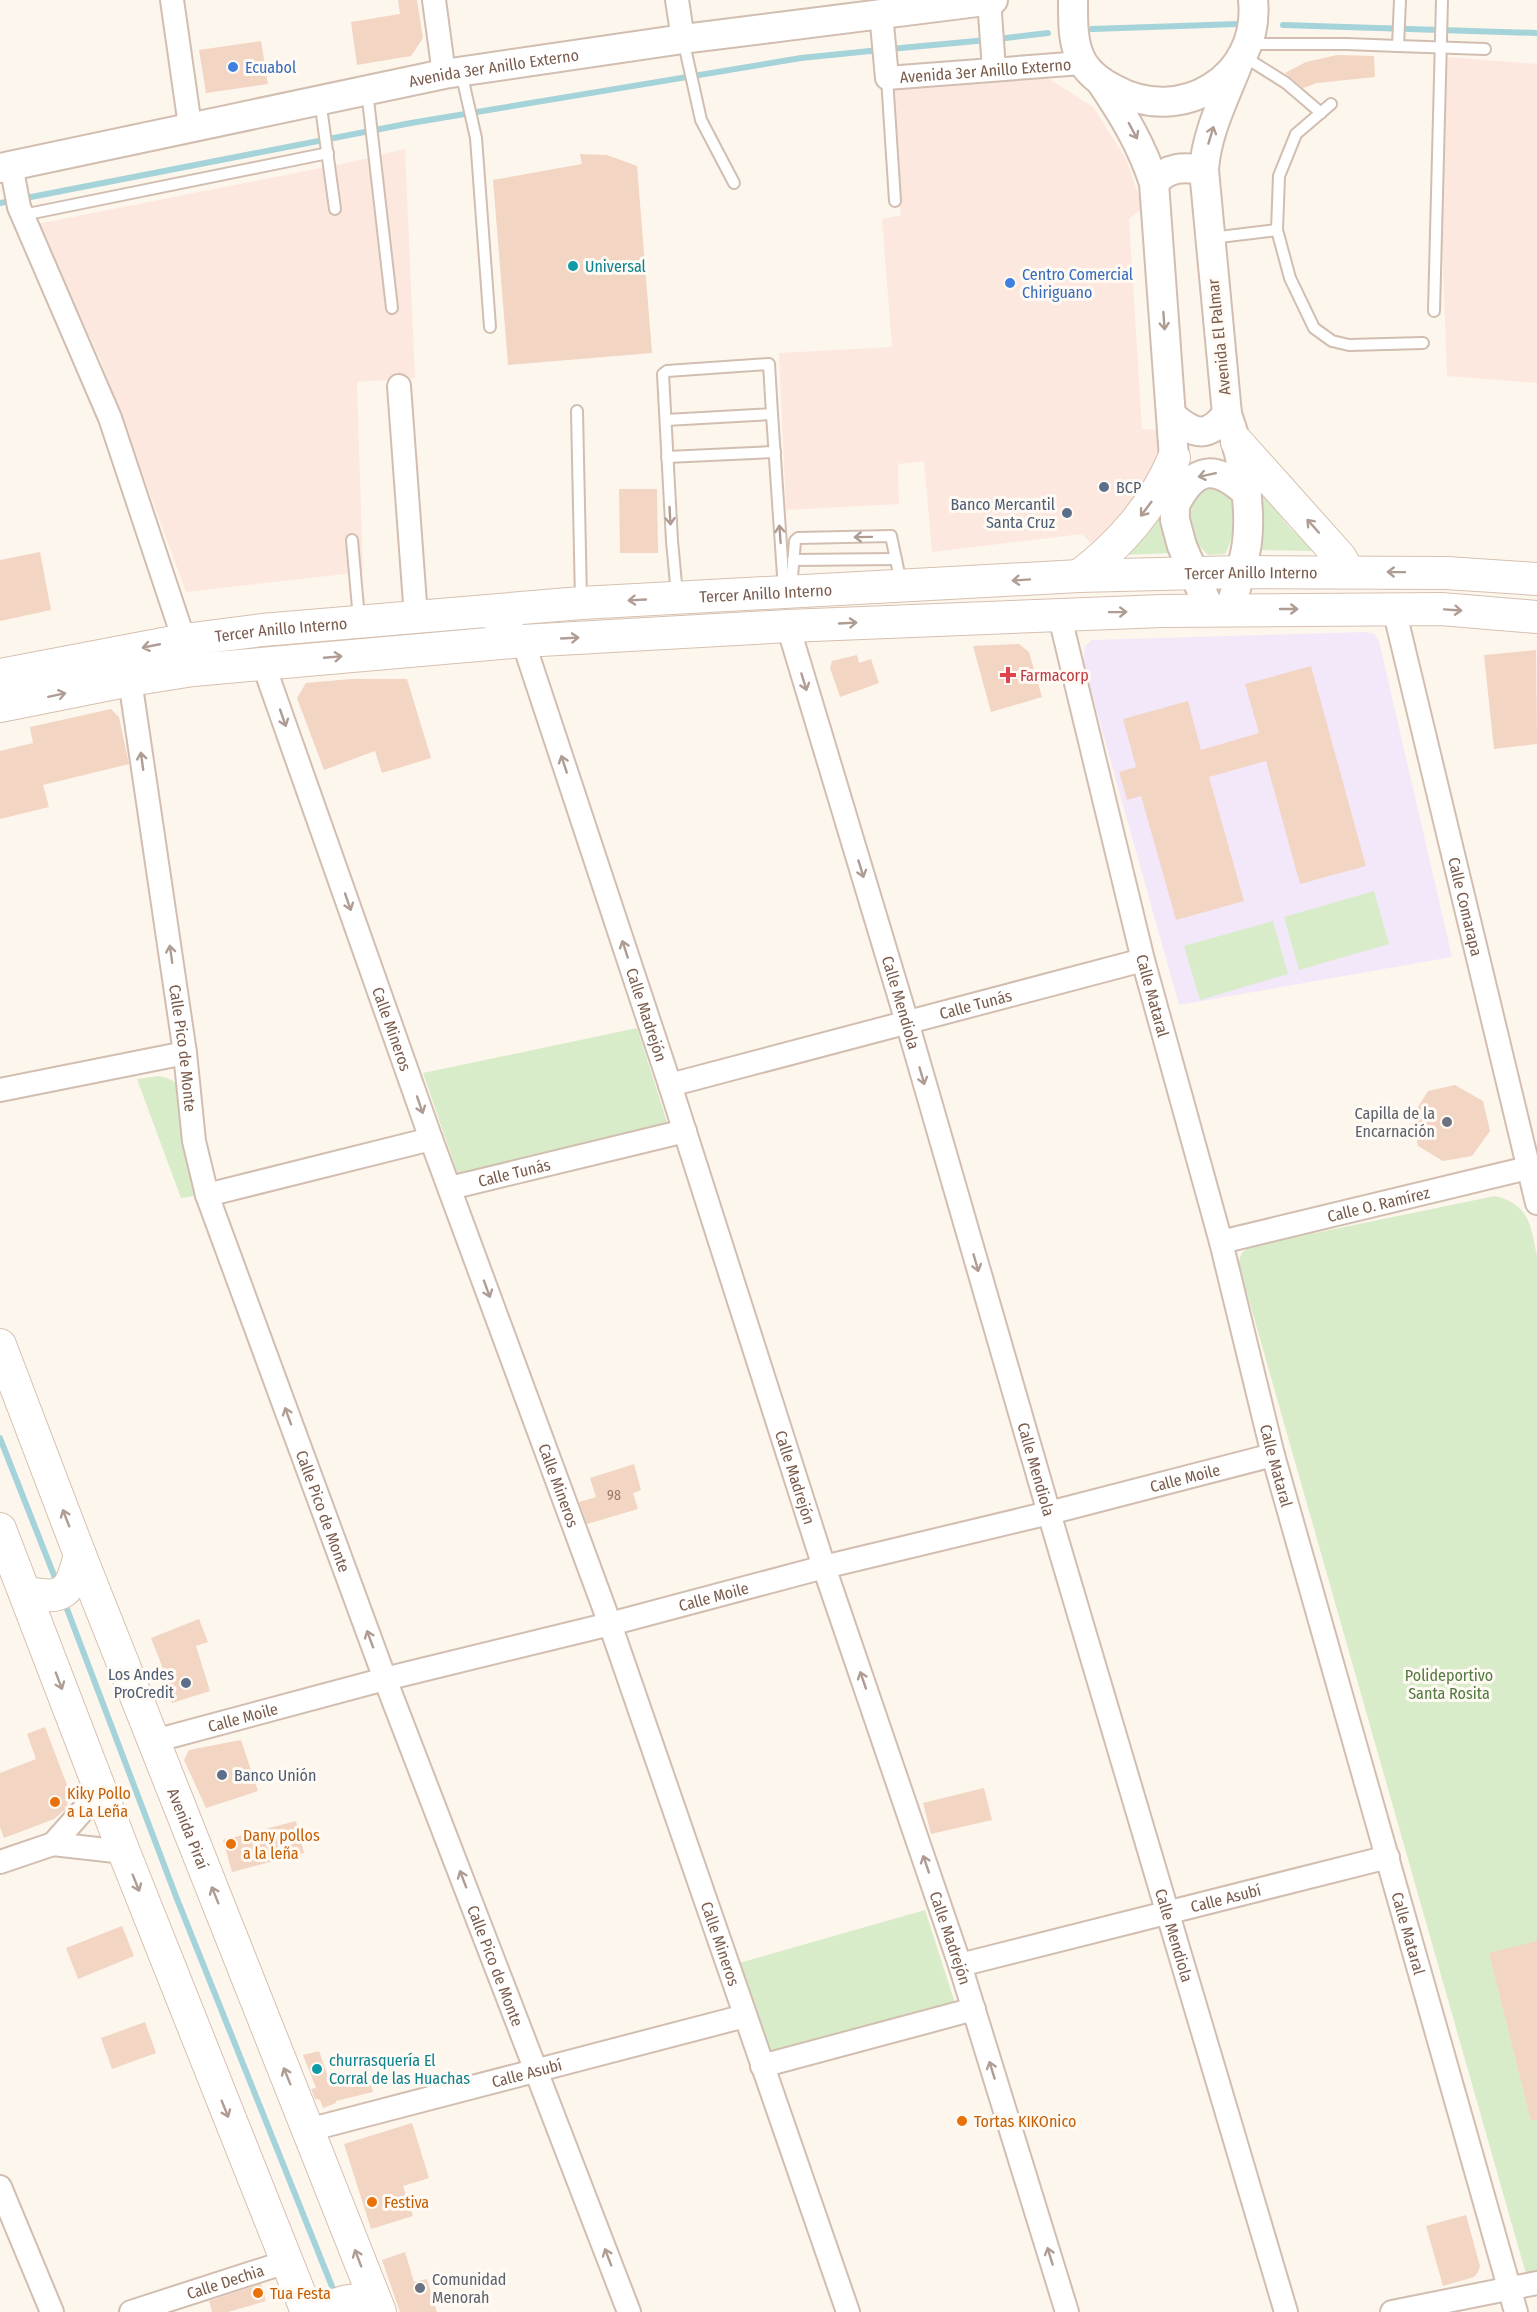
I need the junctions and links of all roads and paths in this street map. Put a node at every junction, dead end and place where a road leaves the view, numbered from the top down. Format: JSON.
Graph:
{"nodes":[{"id":1,"x":172,"y":0,"type":"edge"},
{"id":2,"x":434,"y":0,"type":"edge"},
{"id":3,"x":677,"y":0,"type":"edge"},
{"id":4,"x":1073,"y":0,"type":"edge"},
{"id":5,"x":1253,"y":0,"type":"edge"},
{"id":6,"x":1442,"y":2,"type":"edge"},
{"id":7,"x":923,"y":4,"type":"edge"},
{"id":8,"x":1399,"y":5,"type":"edge"},
{"id":9,"x":991,"y":7,"type":"edge"},
{"id":10,"x":882,"y":20,"type":"junction"},
{"id":11,"x":1398,"y":41,"type":"junction"},
{"id":12,"x":1440,"y":43,"type":"junction"},
{"id":13,"x":685,"y":49,"type":"junction"},
{"id":14,"x":1485,"y":50,"type":"dead end"},
{"id":15,"x":1243,"y":55,"type":"junction"},
{"id":16,"x":887,"y":69,"type":"junction"},
{"id":17,"x":994,"y":69,"type":"junction"},
{"id":18,"x":1092,"y":72,"type":"junction"},
{"id":19,"x":457,"y":80,"type":"junction"},
{"id":20,"x":368,"y":101,"type":"junction"},
{"id":21,"x":1331,"y":104,"type":"dead end"},
{"id":22,"x":322,"y":110,"type":"junction"},
{"id":23,"x":1321,"y":112,"type":"junction"},
{"id":24,"x":190,"y":126,"type":"junction"},
{"id":25,"x":328,"y":150,"type":"junction"},
{"id":26,"x":8,"y":170,"type":"edge"},
{"id":27,"x":1204,"y":170,"type":"junction"},
{"id":28,"x":734,"y":183,"type":"dead end"},
{"id":29,"x":1154,"y":183,"type":"junction"},
{"id":30,"x":895,"y":201,"type":"dead end"},
{"id":31,"x":335,"y":209,"type":"dead end"},
{"id":32,"x":21,"y":211,"type":"junction"},
{"id":33,"x":1276,"y":230,"type":"junction"},
{"id":34,"x":1209,"y":238,"type":"junction"},
{"id":35,"x":392,"y":308,"type":"dead end"},
{"id":36,"x":1434,"y":310,"type":"dead end"},
{"id":37,"x":490,"y":327,"type":"dead end"},
{"id":38,"x":1423,"y":344,"type":"dead end"},
{"id":39,"x":399,"y":386,"type":"dead end"},
{"id":40,"x":578,"y":411,"type":"dead end"},
{"id":41,"x":772,"y":414,"type":"junction"},
{"id":42,"x":1172,"y":415,"type":"junction"},
{"id":43,"x":666,"y":420,"type":"junction"},
{"id":44,"x":1232,"y":428,"type":"junction"},
{"id":45,"x":775,"y":452,"type":"junction"},
{"id":46,"x":666,"y":457,"type":"junction"},
{"id":47,"x":1174,"y":458,"type":"junction"},
{"id":48,"x":1247,"y":492,"type":"junction"},
{"id":49,"x":1175,"y":505,"type":"junction"},
{"id":50,"x":352,"y":540,"type":"dead end"},
{"id":51,"x":793,"y":560,"type":"junction"},
{"id":52,"x":1240,"y":572,"type":"junction"},
{"id":53,"x":1350,"y":572,"type":"junction"},
{"id":54,"x":899,"y":573,"type":"junction"},
{"id":55,"x":1193,"y":573,"type":"junction"},
{"id":56,"x":1496,"y":575,"type":"junction"},
{"id":57,"x":1079,"y":576,"type":"junction"},
{"id":58,"x":1537,"y":579,"type":"edge"},
{"id":59,"x":787,"y":592,"type":"junction"},
{"id":60,"x":677,"y":598,"type":"junction"},
{"id":61,"x":581,"y":603,"type":"junction"},
{"id":62,"x":1394,"y":609,"type":"junction"},
{"id":63,"x":1220,"y":610,"type":"junction"},
{"id":64,"x":466,"y":613,"type":"junction"},
{"id":65,"x":1059,"y":613,"type":"junction"},
{"id":66,"x":416,"y":617,"type":"junction"},
{"id":67,"x":1537,"y":617,"type":"edge"},
{"id":68,"x":359,"y":622,"type":"junction"},
{"id":69,"x":788,"y":626,"type":"junction"},
{"id":70,"x":262,"y":630,"type":"junction"},
{"id":71,"x":184,"y":640,"type":"junction"},
{"id":72,"x":524,"y":641,"type":"junction"},
{"id":73,"x":263,"y":663,"type":"junction"},
{"id":74,"x":193,"y":670,"type":"junction"},
{"id":75,"x":0,"y":675,"type":"edge"},
{"id":76,"x":130,"y":680,"type":"junction"},
{"id":77,"x":0,"y":706,"type":"edge"},
{"id":78,"x":1143,"y":960,"type":"junction"},
{"id":79,"x":907,"y":1022,"type":"junction"},
{"id":80,"x":185,"y":1053,"type":"junction"},
{"id":81,"x":670,"y":1085,"type":"junction"},
{"id":82,"x":0,"y":1090,"type":"edge"},
{"id":83,"x":685,"y":1131,"type":"junction"},
{"id":84,"x":431,"y":1138,"type":"junction"},
{"id":85,"x":1533,"y":1168,"type":"edge"},
{"id":86,"x":450,"y":1188,"type":"junction"},
{"id":87,"x":207,"y":1195,"type":"junction"},
{"id":88,"x":1537,"y":1203,"type":"edge"},
{"id":89,"x":1221,"y":1242,"type":"junction"},
{"id":90,"x":0,"y":1345,"type":"edge"},
{"id":91,"x":1273,"y":1455,"type":"junction"},
{"id":92,"x":1049,"y":1513,"type":"junction"},
{"id":93,"x":0,"y":1529,"type":"edge"},
{"id":94,"x":78,"y":1562,"type":"junction"},
{"id":95,"x":824,"y":1567,"type":"junction"},
{"id":96,"x":94,"y":1605,"type":"junction"},
{"id":97,"x":39,"y":1611,"type":"junction"},
{"id":98,"x":610,"y":1624,"type":"junction"},
{"id":99,"x":385,"y":1679,"type":"junction"},
{"id":100,"x":154,"y":1741,"type":"junction"},
{"id":101,"x":101,"y":1790,"type":"junction"},
{"id":102,"x":53,"y":1844,"type":"junction"},
{"id":103,"x":124,"y":1852,"type":"junction"},
{"id":104,"x":1388,"y":1857,"type":"junction"},
{"id":105,"x":0,"y":1862,"type":"edge"},
{"id":106,"x":1168,"y":1913,"type":"junction"},
{"id":107,"x":960,"y":1965,"type":"junction"},
{"id":108,"x":974,"y":2009,"type":"junction"},
{"id":109,"x":745,"y":2016,"type":"junction"},
{"id":110,"x":762,"y":2066,"type":"junction"},
{"id":111,"x":537,"y":2072,"type":"junction"},
{"id":112,"x":308,"y":2130,"type":"junction"},
{"id":113,"x":0,"y":2187,"type":"edge"},
{"id":114,"x":286,"y":2262,"type":"junction"},
{"id":115,"x":1537,"y":2283,"type":"edge"},
{"id":116,"x":1509,"y":2288,"type":"junction"},
{"id":117,"x":324,"y":2308,"type":"edge"},
{"id":118,"x":380,"y":2311,"type":"edge"},
{"id":119,"x":52,"y":2312,"type":"edge"},
{"id":120,"x":131,"y":2312,"type":"edge"},
{"id":121,"x":629,"y":2312,"type":"edge"},
{"id":122,"x":848,"y":2312,"type":"edge"},
{"id":123,"x":1067,"y":2312,"type":"edge"},
{"id":124,"x":1286,"y":2312,"type":"edge"},
{"id":125,"x":1392,"y":2312,"type":"edge"},
{"id":126,"x":1516,"y":2312,"type":"edge"}],
"edges":[{"from":1,"to":24,"type":"street"},
{"from":2,"to":19,"type":"street"},
{"from":3,"to":13,"type":"street"},
{"from":4,"to":18,"type":"street"},
{"from":5,"to":15,"type":"street","name":"Avenida El Palmar"},
{"from":6,"to":12,"type":"lane"},
{"from":7,"to":9,"type":"street","name":"Avenida 3er Anillo Externo"},
{"from":7,"to":10,"type":"street","name":"Avenida 3er Anillo Externo"},
{"from":8,"to":11,"type":"lane"},
{"from":9,"to":17,"type":"street"},
{"from":10,"to":13,"type":"street","name":"Avenida 3er Anillo Externo"},
{"from":10,"to":16,"type":"street"},
{"from":11,"to":12,"type":"lane"},
{"from":11,"to":15,"type":"lane"},
{"from":12,"to":14,"type":"lane"},
{"from":12,"to":36,"type":"lane"},
{"from":13,"to":19,"type":"street","name":"Avenida 3er Anillo Externo"},
{"from":13,"to":28,"type":"lane"},
{"from":15,"to":18,"type":"street"},
{"from":15,"to":23,"type":"lane"},
{"from":27,"to":15,"type":"street","name":"Avenida El Palmar","one_way":true},
{"from":16,"to":17,"type":"street","name":"Avenida 3er Anillo Externo"},
{"from":16,"to":30,"type":"lane"},
{"from":17,"to":18,"type":"street","name":"Avenida 3er Anillo Externo"},
{"from":18,"to":29,"type":"street","one_way":true},
{"from":19,"to":20,"type":"street","name":"Avenida 3er Anillo Externo"},
{"from":19,"to":37,"type":"lane"},
{"from":20,"to":22,"type":"street","name":"Avenida 3er Anillo Externo"},
{"from":20,"to":35,"type":"lane"},
{"from":21,"to":23,"type":"lane"},
{"from":22,"to":24,"type":"street","name":"Avenida 3er Anillo Externo"},
{"from":22,"to":25,"type":"lane"},
{"from":23,"to":33,"type":"lane"},
{"from":24,"to":26,"type":"street","name":"Avenida 3er Anillo Externo"},
{"from":25,"to":31,"type":"lane"},
{"from":25,"to":32,"type":"lane"},
{"from":26,"to":32,"type":"street"},
{"from":27,"to":29,"type":"street"},
{"from":27,"to":34,"type":"street","name":"Avenida El Palmar"},
{"from":29,"to":42,"type":"street","one_way":true},
{"from":32,"to":71,"type":"street"},
{"from":33,"to":34,"type":"lane"},
{"from":33,"to":38,"type":"lane"},
{"from":34,"to":44,"type":"street","name":"Avenida El Palmar"},
{"from":39,"to":66,"type":"street"},
{"from":40,"to":61,"type":"lane"},
{"from":41,"to":43,"type":"lane"},
{"from":41,"to":43,"type":"lane"},
{"from":41,"to":45,"type":"lane"},
{"from":42,"to":44,"type":"street"},
{"from":42,"to":47,"type":"street"},
{"from":43,"to":46,"type":"lane"},
{"from":44,"to":48,"type":"street","name":"Avenida El Palmar"},
{"from":53,"to":44,"type":"main road","one_way":true},
{"from":45,"to":46,"type":"lane"},
{"from":59,"to":45,"type":"lane","one_way":true},
{"from":46,"to":60,"type":"lane","one_way":true},
{"from":47,"to":49,"type":"street"},
{"from":47,"to":57,"type":"main road","one_way":true},
{"from":48,"to":49,"type":"street","one_way":true},
{"from":48,"to":52,"type":"street","name":"Avenida El Palmar"},
{"from":49,"to":55,"type":"street"},
{"from":50,"to":68,"type":"lane"},
{"from":51,"to":54,"type":"lane"},
{"from":54,"to":51,"type":"lane","one_way":true},
{"from":51,"to":59,"type":"lane"},
{"from":52,"to":53,"type":"main road","name":"Tercer Anillo Interno"},
{"from":52,"to":55,"type":"main road","name":"Tercer Anillo Interno"},
{"from":52,"to":63,"type":"street","name":"Avenida El Palmar"},
{"from":56,"to":53,"type":"main road","name":"Tercer Anillo Interno","one_way":true},
{"from":57,"to":54,"type":"main road","name":"Tercer Anillo Interno","one_way":true},
{"from":54,"to":59,"type":"main road","name":"Tercer Anillo Interno"},
{"from":55,"to":57,"type":"main road","name":"Tercer Anillo Interno"},
{"from":55,"to":63,"type":"street"},
{"from":56,"to":58,"type":"main road","name":"Tercer Anillo Interno"},
{"from":56,"to":62,"type":"main road"},
{"from":59,"to":60,"type":"main road","name":"Tercer Anillo Interno"},
{"from":60,"to":61,"type":"main road","name":"Tercer Anillo Interno","one_way":true},
{"from":61,"to":64,"type":"main road","name":"Tercer Anillo Interno"},
{"from":61,"to":72,"type":"street"},
{"from":63,"to":62,"type":"main road","name":"Tercer Anillo Interno","one_way":true},
{"from":62,"to":67,"type":"main road","name":"Tercer Anillo Interno","one_way":true},
{"from":62,"to":85,"type":"street","name":"Calle Comarapa"},
{"from":65,"to":63,"type":"main road","name":"Tercer Anillo Interno","one_way":true},
{"from":64,"to":66,"type":"main road","name":"Tercer Anillo Interno"},
{"from":64,"to":72,"type":"street"},
{"from":69,"to":65,"type":"main road","name":"Tercer Anillo Interno","one_way":true},
{"from":65,"to":78,"type":"street","name":"Calle Mataral"},
{"from":66,"to":68,"type":"main road","name":"Tercer Anillo Interno"},
{"from":68,"to":70,"type":"main road","name":"Tercer Anillo Interno"},
{"from":72,"to":69,"type":"main road","name":"Tercer Anillo Interno","one_way":true},
{"from":69,"to":79,"type":"street","name":"Calle Mendiola","one_way":true},
{"from":70,"to":71,"type":"main road","name":"Tercer Anillo Interno"},
{"from":70,"to":74,"type":"main road"},
{"from":71,"to":75,"type":"main road","name":"Tercer Anillo Interno","one_way":true},
{"from":73,"to":72,"type":"main road","name":"Tercer Anillo Interno","one_way":true},
{"from":81,"to":72,"type":"street","name":"Calle Madrejón","one_way":true},
{"from":73,"to":74,"type":"main road","name":"Tercer Anillo Interno"},
{"from":73,"to":84,"type":"street","name":"Calle Mineros","one_way":true},
{"from":74,"to":76,"type":"main road","name":"Tercer Anillo Interno"},
{"from":77,"to":76,"type":"main road","name":"Tercer Anillo Interno","one_way":true},
{"from":80,"to":76,"type":"street","name":"Calle Pico de Monte","one_way":true},
{"from":78,"to":79,"type":"street","name":"Calle Tunás"},
{"from":78,"to":89,"type":"street","name":"Calle Mataral"},
{"from":79,"to":81,"type":"street","name":"Calle Tunás"},
{"from":79,"to":92,"type":"street","name":"Calle Mendiola","one_way":true},
{"from":80,"to":82,"type":"street"},
{"from":80,"to":87,"type":"street","name":"Calle Pico de Monte"},
{"from":81,"to":83,"type":"street","name":"Calle Madrejón"},
{"from":83,"to":86,"type":"street","name":"Calle Tunás"},
{"from":83,"to":95,"type":"street","name":"Calle Madrejón"},
{"from":84,"to":86,"type":"street","name":"Calle Mineros"},
{"from":84,"to":87,"type":"street"},
{"from":85,"to":88,"type":"street","name":"Calle Comarapa"},
{"from":85,"to":89,"type":"street","name":"Calle O. Ramírez"},
{"from":86,"to":98,"type":"street","name":"Calle Mineros","one_way":true},
{"from":99,"to":87,"type":"street","name":"Calle Pico de Monte","one_way":true},
{"from":89,"to":91,"type":"street","name":"Calle Mataral"},
{"from":94,"to":90,"type":"main road","name":"Avenida Piraí","one_way":true},
{"from":91,"to":92,"type":"street","name":"Calle Moile"},
{"from":91,"to":104,"type":"street","name":"Calle Mataral"},
{"from":92,"to":95,"type":"street","name":"Calle Moile"},
{"from":92,"to":106,"type":"street","name":"Calle Mendiola"},
{"from":93,"to":97,"type":"main road"},
{"from":94,"to":96,"type":"main road","name":"Avenida Piraí"},
{"from":94,"to":97,"type":"main road"},
{"from":95,"to":98,"type":"street","name":"Calle Moile"},
{"from":107,"to":95,"type":"street","name":"Calle Madrejón","one_way":true},
{"from":96,"to":97,"type":"main road"},
{"from":96,"to":100,"type":"main road","name":"Avenida Piraí"},
{"from":97,"to":101,"type":"main road","one_way":true},
{"from":98,"to":99,"type":"street","name":"Calle Moile"},
{"from":98,"to":109,"type":"street","name":"Calle Mineros"},
{"from":99,"to":100,"type":"street","name":"Calle Moile"},
{"from":111,"to":99,"type":"street","name":"Calle Pico de Monte","one_way":true},
{"from":112,"to":100,"type":"main road","name":"Avenida Piraí","one_way":true},
{"from":101,"to":102,"type":"street"},
{"from":101,"to":103,"type":"main road"},
{"from":102,"to":103,"type":"street"},
{"from":102,"to":105,"type":"street"},
{"from":103,"to":114,"type":"main road","one_way":true},
{"from":104,"to":106,"type":"street","name":"Calle Asubí"},
{"from":104,"to":116,"type":"street","name":"Calle Mataral"},
{"from":106,"to":107,"type":"street","name":"Calle Asubí"},
{"from":106,"to":124,"type":"street","name":"Calle Mendiola"},
{"from":107,"to":108,"type":"street","name":"Calle Madrejón"},
{"from":108,"to":110,"type":"street"},
{"from":123,"to":108,"type":"street","name":"Calle Madrejón","one_way":true},
{"from":109,"to":110,"type":"street","name":"Calle Mineros"},
{"from":109,"to":111,"type":"street","name":"Calle Asubí"},
{"from":110,"to":122,"type":"street","name":"Calle Mineros"},
{"from":111,"to":112,"type":"street","name":"Calle Asubí"},
{"from":121,"to":111,"type":"street","name":"Calle Pico de Monte","one_way":true},
{"from":118,"to":112,"type":"main road","name":"Avenida Piraí","one_way":true},
{"from":113,"to":119,"type":"street"},
{"from":114,"to":117,"type":"main road"},
{"from":114,"to":120,"type":"street","name":"Calle Dechia"},
{"from":115,"to":116,"type":"street"},
{"from":116,"to":125,"type":"street"},
{"from":116,"to":126,"type":"street","name":"Calle Mataral"},
{"from":117,"to":118,"type":"main road"}]}
